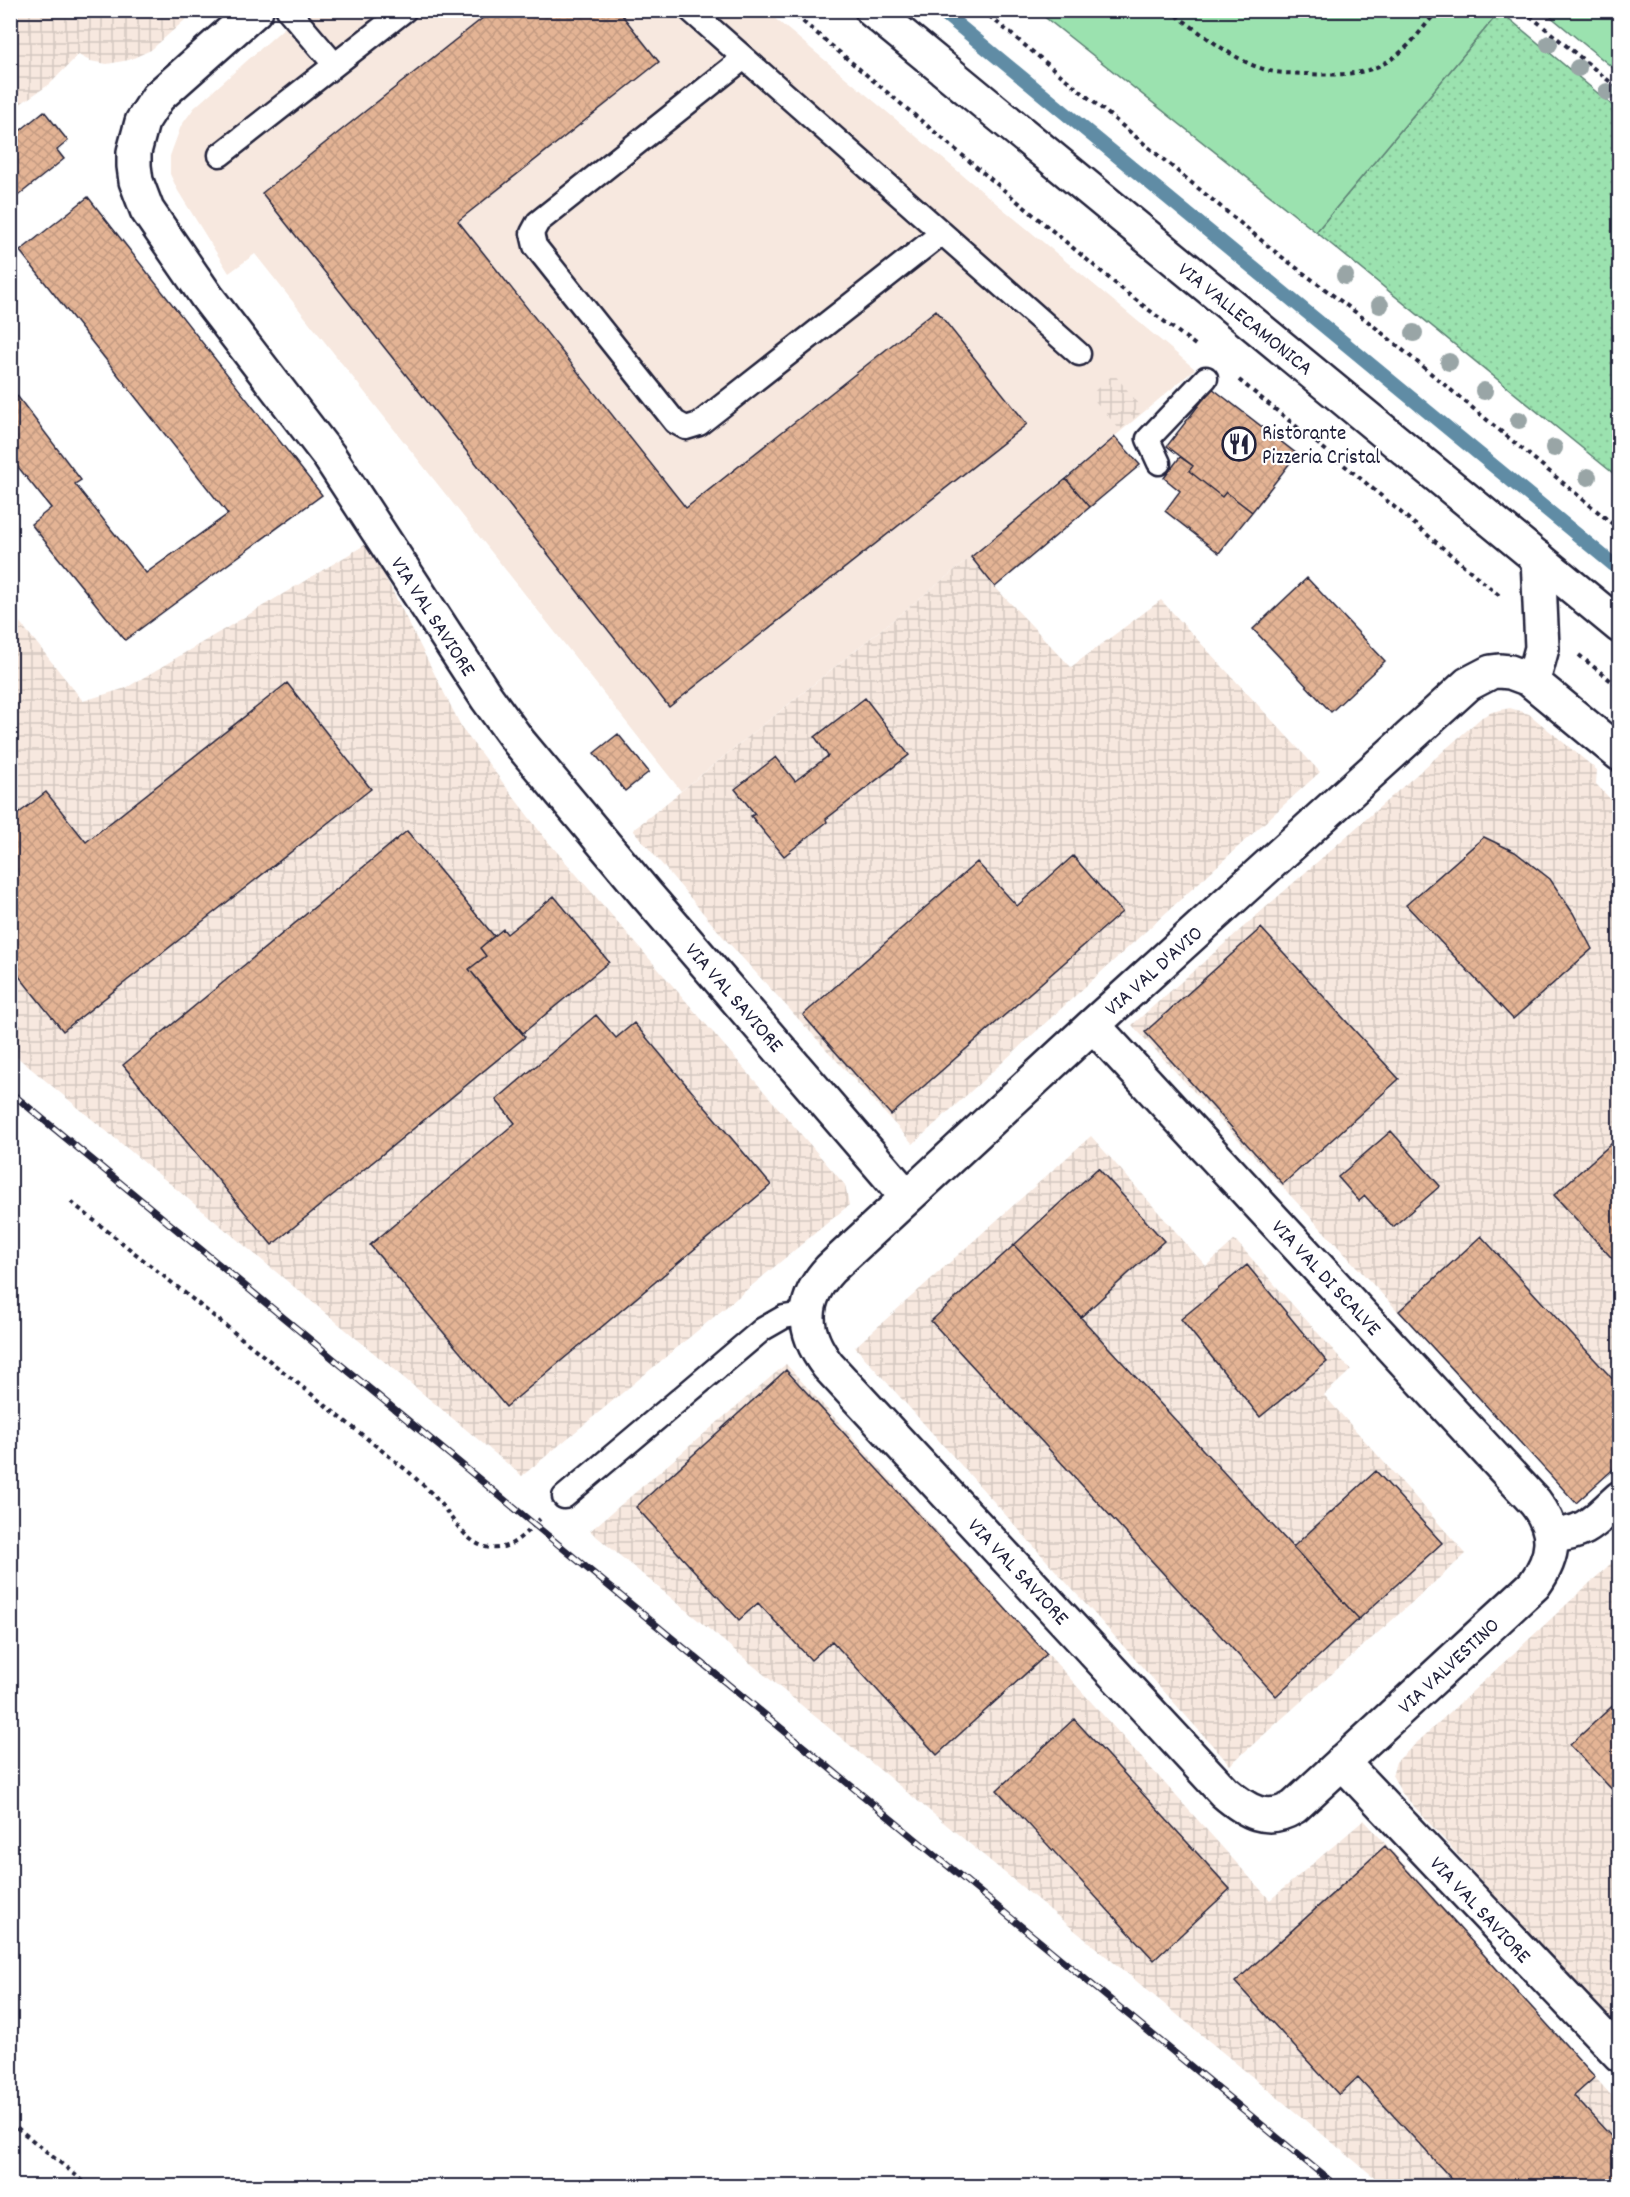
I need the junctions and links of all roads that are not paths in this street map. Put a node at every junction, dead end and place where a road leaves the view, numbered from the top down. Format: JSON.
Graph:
{"nodes":[{"id":1,"x":256,"y":10,"type":"edge"},
{"id":2,"x":288,"y":10,"type":"edge"},
{"id":3,"x":405,"y":10,"type":"edge"},
{"id":4,"x":690,"y":10,"type":"edge"},
{"id":5,"x":872,"y":10,"type":"edge"},
{"id":6,"x":744,"y":58,"type":"junction"},
{"id":7,"x":335,"y":65,"type":"junction"},
{"id":8,"x":220,"y":155,"type":"dead end"},
{"id":9,"x":942,"y":233,"type":"junction"},
{"id":10,"x":1079,"y":354,"type":"dead end"},
{"id":11,"x":1206,"y":378,"type":"dead end"},
{"id":12,"x":1160,"y":463,"type":"dead end"},
{"id":13,"x":1538,"y":558,"type":"junction"},
{"id":14,"x":1620,"y":626,"type":"edge"},
{"id":15,"x":1529,"y":679,"type":"junction"},
{"id":16,"x":1620,"y":754,"type":"edge"},
{"id":17,"x":1093,"y":1025,"type":"junction"},
{"id":18,"x":907,"y":1197,"type":"junction"},
{"id":19,"x":808,"y":1313,"type":"junction"},
{"id":20,"x":564,"y":1497,"type":"dead end"},
{"id":21,"x":1620,"y":1498,"type":"edge"},
{"id":22,"x":1551,"y":1536,"type":"junction"},
{"id":23,"x":1342,"y":1762,"type":"junction"},
{"id":24,"x":1254,"y":1812,"type":"joint"},
{"id":25,"x":1620,"y":2055,"type":"edge"}],
"edges":[{"from":1,"to":18,"type":"street","name":"VIA VAL SAVIORE"},
{"from":2,"to":7,"type":"lane"},
{"from":3,"to":7,"type":"lane"},
{"from":4,"to":6,"type":"lane"},
{"from":5,"to":13,"type":"street","name":"VIA VALLECAMONICA"},
{"from":6,"to":9,"type":"lane"},
{"from":6,"to":9,"type":"lane"},
{"from":7,"to":8,"type":"lane"},
{"from":9,"to":10,"type":"lane"},
{"from":11,"to":12,"type":"lane"},
{"from":13,"to":14,"type":"street","name":"VIA VALLECAMONICA"},
{"from":13,"to":15,"type":"street"},
{"from":15,"to":16,"type":"street","name":"VIA VAL D'AVIO"},
{"from":15,"to":17,"type":"street","name":"VIA VAL D'AVIO"},
{"from":17,"to":18,"type":"street","name":"VIA VAL D'AVIO"},
{"from":17,"to":22,"type":"street","name":"VIA VAL DI SCALVE"},
{"from":18,"to":19,"type":"street","name":"VIA VAL D'AVIO"},
{"from":19,"to":20,"type":"lane"},
{"from":19,"to":24,"type":"street","name":"VIA VAL SAVIORE"},
{"from":21,"to":22,"type":"street"},
{"from":22,"to":23,"type":"street","name":"VIA VALVESTINO"},
{"from":23,"to":24,"type":"street","name":"VIA VALVESTINO"},
{"from":23,"to":25,"type":"street","name":"VIA VAL SAVIORE"}]}
